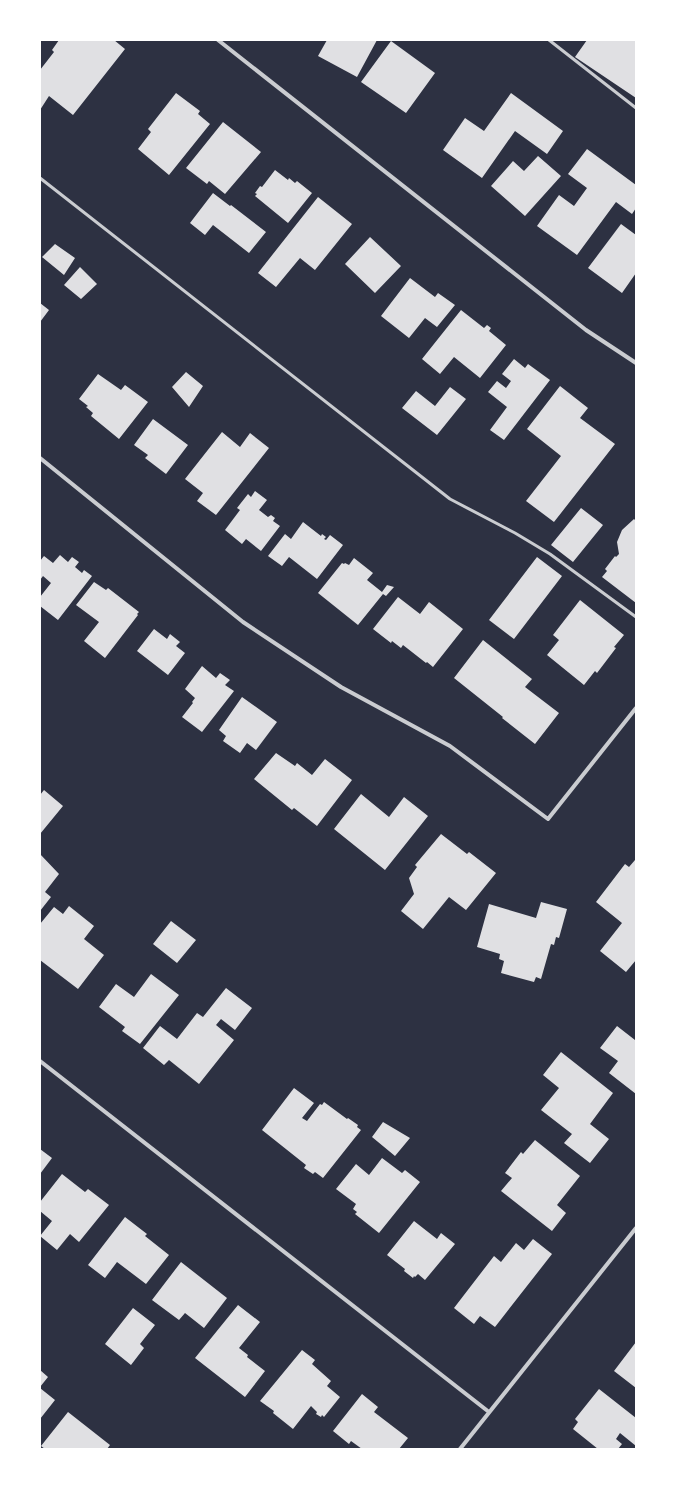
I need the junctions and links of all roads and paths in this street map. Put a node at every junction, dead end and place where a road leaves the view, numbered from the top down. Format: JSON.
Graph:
{"nodes":[{"id":1,"x":218,"y":40,"type":"edge"},
{"id":2,"x":549,"y":40,"type":"edge"},
{"id":3,"x":636,"y":108,"type":"edge"},
{"id":4,"x":40,"y":178,"type":"edge"},
{"id":5,"x":636,"y":363,"type":"edge"},
{"id":6,"x":40,"y":458,"type":"edge"},
{"id":7,"x":636,"y":618,"type":"edge"},
{"id":8,"x":636,"y":708,"type":"edge"},
{"id":9,"x":40,"y":1061,"type":"edge"},
{"id":10,"x":636,"y":1228,"type":"edge"},
{"id":11,"x":488,"y":1412,"type":"junction"},
{"id":12,"x":460,"y":1449,"type":"edge"}],
"edges":[{"from":1,"to":5,"type":"street"},
{"from":2,"to":3,"type":"lane"},
{"from":4,"to":7,"type":"lane"},
{"from":6,"to":8,"type":"street"},
{"from":9,"to":11,"type":"street"},
{"from":10,"to":11,"type":"street"},
{"from":11,"to":12,"type":"street"}]}
